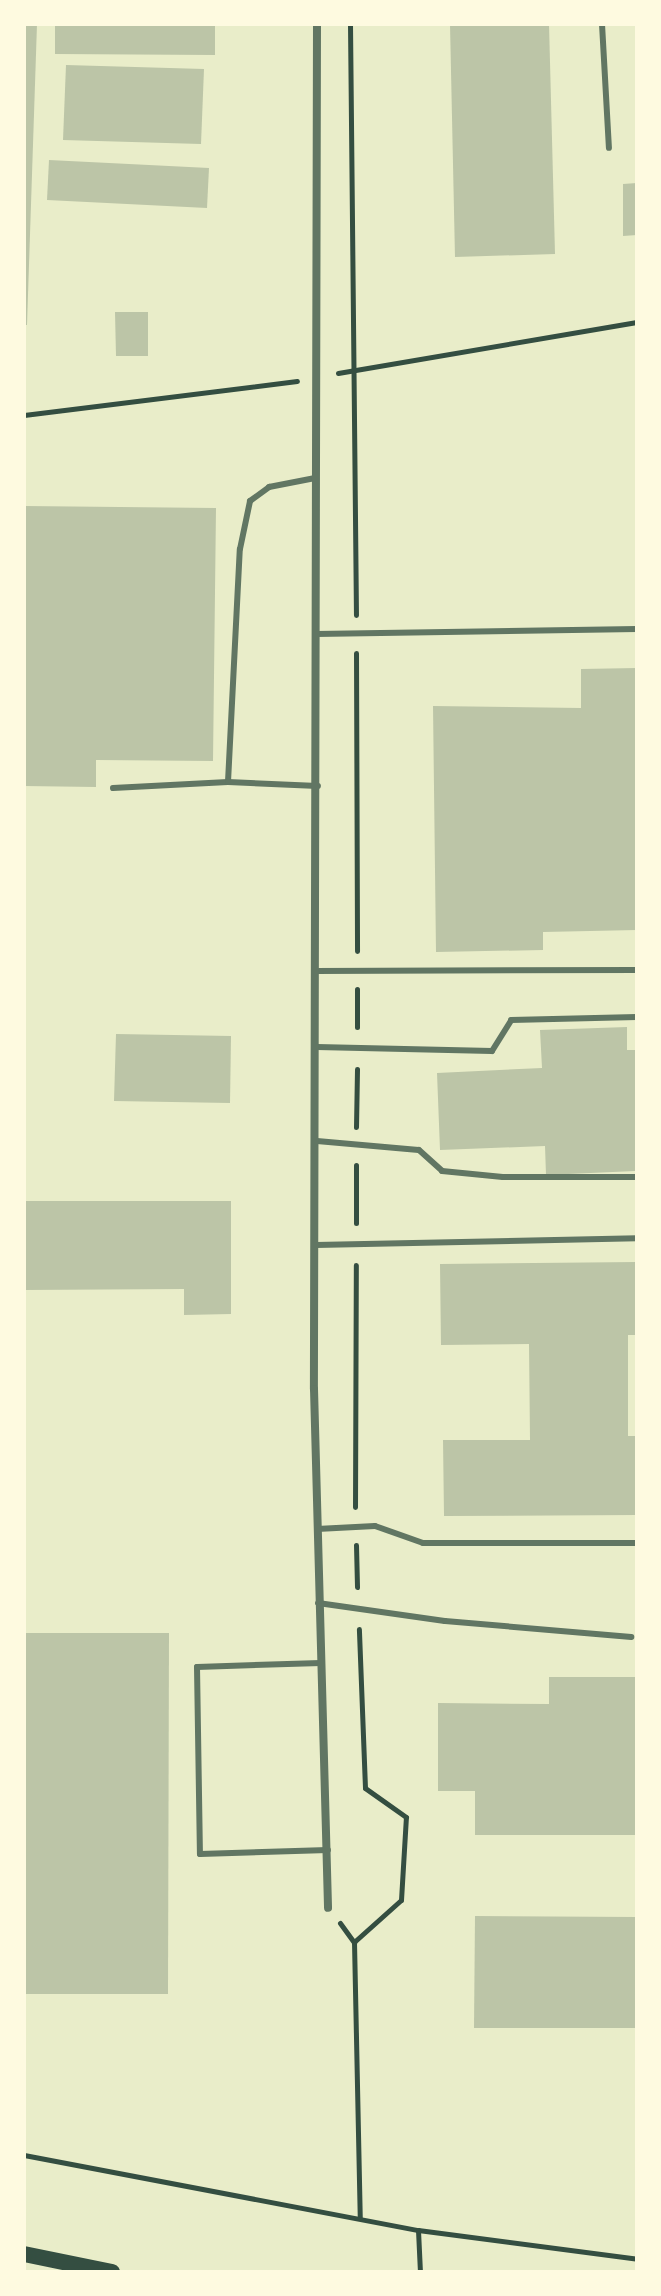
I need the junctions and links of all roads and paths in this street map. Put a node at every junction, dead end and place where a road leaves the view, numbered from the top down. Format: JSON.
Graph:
{"nodes":[{"id":1,"x":317,"y":24,"type":"edge"},
{"id":2,"x":350,"y":24,"type":"edge"},
{"id":3,"x":602,"y":24,"type":"edge"},
{"id":4,"x":609,"y":148,"type":"dead end"},
{"id":5,"x":637,"y":322,"type":"edge"},
{"id":6,"x":354,"y":369,"type":"junction"},
{"id":7,"x":314,"y":378,"type":"junction"},
{"id":8,"x":24,"y":415,"type":"edge"},
{"id":9,"x":315,"y":478,"type":"junction"},
{"id":10,"x":637,"y":629,"type":"edge"},
{"id":11,"x":316,"y":634,"type":"junction"},
{"id":12,"x":356,"y":634,"type":"junction"},
{"id":13,"x":228,"y":782,"type":"junction"},
{"id":14,"x":318,"y":786,"type":"junction"},
{"id":15,"x":113,"y":788,"type":"dead end"},
{"id":16,"x":637,"y":970,"type":"edge"},
{"id":17,"x":315,"y":971,"type":"junction"},
{"id":18,"x":357,"y":971,"type":"junction"},
{"id":19,"x":637,"y":1017,"type":"edge"},
{"id":20,"x":357,"y":1045,"type":"junction"},
{"id":21,"x":317,"y":1047,"type":"junction"},
{"id":22,"x":317,"y":1141,"type":"junction"},
{"id":23,"x":356,"y":1141,"type":"junction"},
{"id":24,"x":637,"y":1177,"type":"edge"},
{"id":25,"x":637,"y":1238,"type":"edge"},
{"id":26,"x":316,"y":1245,"type":"junction"},
{"id":27,"x":356,"y":1246,"type":"junction"},
{"id":28,"x":355,"y":1528,"type":"junction"},
{"id":29,"x":317,"y":1529,"type":"junction"},
{"id":30,"x":637,"y":1543,"type":"edge"},
{"id":31,"x":318,"y":1603,"type":"junction"},
{"id":32,"x":358,"y":1608,"type":"junction"},
{"id":33,"x":631,"y":1637,"type":"dead end"},
{"id":34,"x":321,"y":1663,"type":"junction"},
{"id":35,"x":328,"y":1850,"type":"junction"},
{"id":36,"x":328,"y":1908,"type":"joint"},
{"id":37,"x":354,"y":1942,"type":"junction"},
{"id":38,"x":24,"y":2155,"type":"edge"},
{"id":39,"x":360,"y":2217,"type":"junction"},
{"id":40,"x":418,"y":2230,"type":"junction"},
{"id":41,"x":24,"y":2254,"type":"edge"},
{"id":42,"x":637,"y":2259,"type":"edge"},
{"id":43,"x":112,"y":2272,"type":"edge"},
{"id":44,"x":420,"y":2272,"type":"edge"}],
"edges":[{"from":1,"to":7,"type":"street"},
{"from":2,"to":6,"type":"path"},
{"from":3,"to":4,"type":"lane"},
{"from":5,"to":6,"type":"path"},
{"from":6,"to":7,"type":"path"},
{"from":6,"to":12,"type":"path"},
{"from":7,"to":8,"type":"path"},
{"from":7,"to":9,"type":"street"},
{"from":9,"to":11,"type":"street"},
{"from":9,"to":13,"type":"lane"},
{"from":10,"to":12,"type":"lane"},
{"from":11,"to":12,"type":"lane"},
{"from":11,"to":14,"type":"street"},
{"from":12,"to":18,"type":"path"},
{"from":13,"to":14,"type":"lane"},
{"from":13,"to":15,"type":"lane"},
{"from":14,"to":17,"type":"street"},
{"from":16,"to":18,"type":"lane"},
{"from":17,"to":18,"type":"lane"},
{"from":17,"to":21,"type":"street"},
{"from":18,"to":20,"type":"path"},
{"from":19,"to":20,"type":"lane"},
{"from":20,"to":21,"type":"lane"},
{"from":20,"to":23,"type":"path"},
{"from":21,"to":22,"type":"street"},
{"from":22,"to":23,"type":"lane"},
{"from":22,"to":26,"type":"street"},
{"from":23,"to":24,"type":"lane"},
{"from":23,"to":27,"type":"path"},
{"from":25,"to":27,"type":"lane"},
{"from":26,"to":27,"type":"lane"},
{"from":26,"to":29,"type":"street"},
{"from":27,"to":28,"type":"path"},
{"from":28,"to":29,"type":"lane"},
{"from":28,"to":30,"type":"lane"},
{"from":28,"to":32,"type":"path"},
{"from":29,"to":31,"type":"street"},
{"from":31,"to":32,"type":"lane"},
{"from":31,"to":34,"type":"street"},
{"from":32,"to":33,"type":"lane"},
{"from":32,"to":37,"type":"path"},
{"from":34,"to":35,"type":"street"},
{"from":34,"to":35,"type":"lane"},
{"from":35,"to":36,"type":"street"},
{"from":36,"to":37,"type":"path"},
{"from":37,"to":39,"type":"path"},
{"from":38,"to":39,"type":"path"},
{"from":39,"to":40,"type":"path"},
{"from":40,"to":42,"type":"path"},
{"from":40,"to":44,"type":"path"},
{"from":41,"to":43,"type":"main road"}]}
